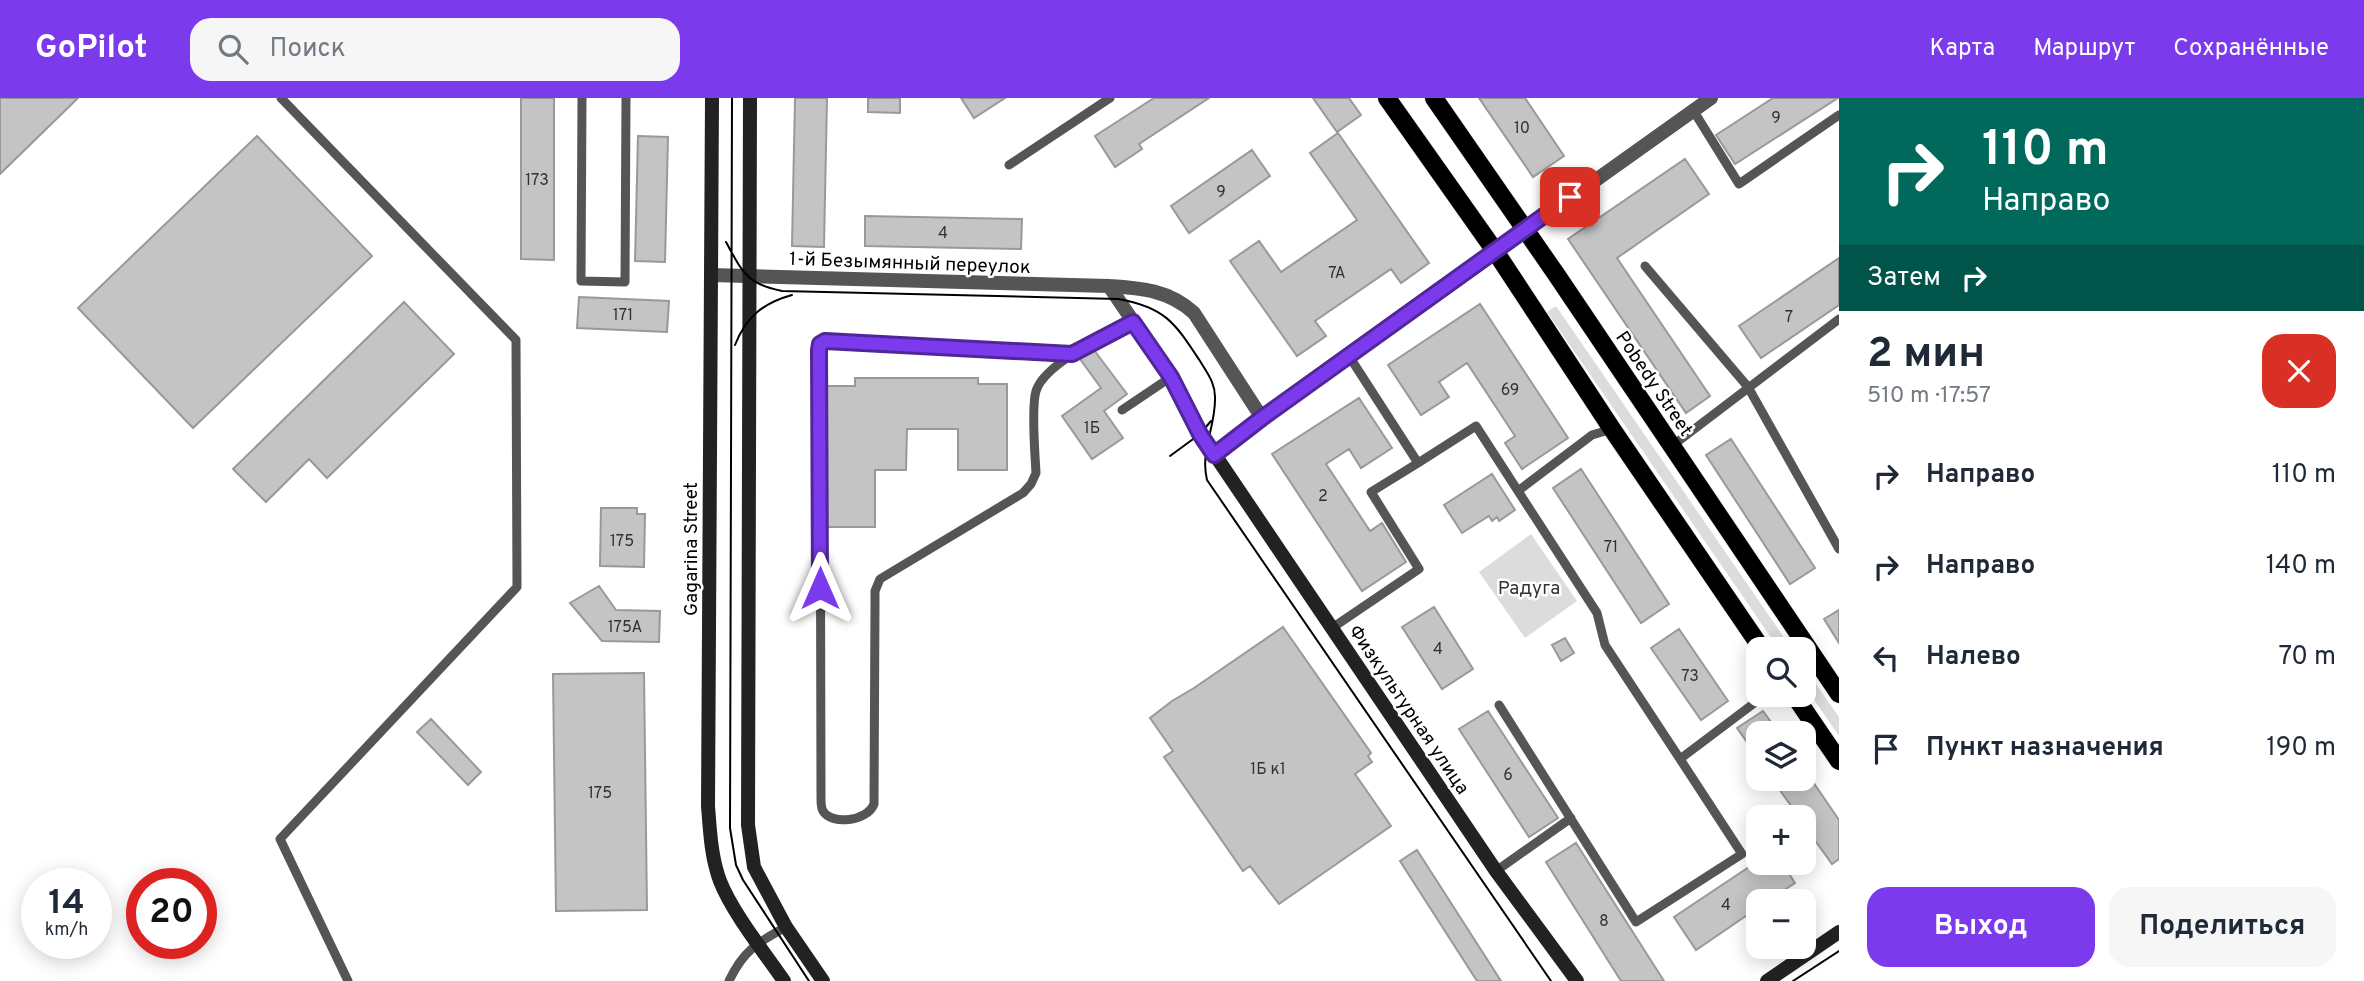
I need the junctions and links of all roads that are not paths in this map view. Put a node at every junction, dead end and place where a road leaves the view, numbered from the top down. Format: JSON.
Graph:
{"nodes":[{"id":1,"x":281,"y":98,"type":"edge"},
{"id":2,"x":582,"y":98,"type":"edge"},
{"id":3,"x":626,"y":98,"type":"edge"},
{"id":4,"x":712,"y":98,"type":"edge"},
{"id":5,"x":750,"y":98,"type":"edge"},
{"id":6,"x":1110,"y":98,"type":"edge"},
{"id":7,"x":1387,"y":98,"type":"edge"},
{"id":8,"x":1434,"y":98,"type":"edge"},
{"id":9,"x":1711,"y":98,"type":"edge"},
{"id":10,"x":1693,"y":110,"type":"junction"},
{"id":11,"x":1839,"y":115,"type":"edge"},
{"id":12,"x":1009,"y":165,"type":"dead end"},
{"id":13,"x":1524,"y":230,"type":"junction"},
{"id":14,"x":1495,"y":251,"type":"junction"},
{"id":15,"x":1645,"y":266,"type":"dead end"},
{"id":16,"x":711,"y":275,"type":"junction"},
{"id":17,"x":749,"y":277,"type":"junction"},
{"id":18,"x":1109,"y":286,"type":"junction"},
{"id":19,"x":1839,"y":319,"type":"edge"},
{"id":20,"x":1133,"y":322,"type":"junction"},
{"id":21,"x":1072,"y":354,"type":"junction"},
{"id":22,"x":1349,"y":356,"type":"junction"},
{"id":23,"x":1171,"y":377,"type":"junction"},
{"id":24,"x":1748,"y":387,"type":"junction"},
{"id":25,"x":1122,"y":410,"type":"dead end"},
{"id":26,"x":1262,"y":418,"type":"junction"},
{"id":27,"x":1612,"y":429,"type":"junction"},
{"id":28,"x":1672,"y":446,"type":"junction"},
{"id":29,"x":1214,"y":455,"type":"junction"},
{"id":30,"x":1418,"y":463,"type":"junction"},
{"id":31,"x":1518,"y":491,"type":"junction"},
{"id":32,"x":1839,"y":549,"type":"edge"},
{"id":33,"x":1332,"y":628,"type":"junction"},
{"id":34,"x":1754,"y":637,"type":"edge"},
{"id":35,"x":1839,"y":694,"type":"edge"},
{"id":36,"x":1499,"y":705,"type":"dead end"},
{"id":37,"x":1749,"y":707,"type":"edge"},
{"id":38,"x":1802,"y":707,"type":"edge"},
{"id":39,"x":1680,"y":760,"type":"junction"},
{"id":40,"x":1839,"y":761,"type":"edge"},
{"id":41,"x":1570,"y":818,"type":"junction"},
{"id":42,"x":1496,"y":871,"type":"junction"},
{"id":43,"x":786,"y":927,"type":"junction"},
{"id":44,"x":1839,"y":932,"type":"edge"},
{"id":45,"x":757,"y":942,"type":"junction"},
{"id":46,"x":348,"y":981,"type":"edge"},
{"id":47,"x":729,"y":981,"type":"edge"},
{"id":48,"x":784,"y":981,"type":"edge"},
{"id":49,"x":823,"y":981,"type":"edge"},
{"id":50,"x":1577,"y":981,"type":"edge"},
{"id":51,"x":1767,"y":981,"type":"edge"}],
"edges":[{"from":1,"to":46,"type":"lane"},
{"from":2,"to":3,"type":"lane"},
{"from":4,"to":16,"type":"main road","name":"Gagarina Street"},
{"from":5,"to":17,"type":"main road"},
{"from":6,"to":12,"type":"lane"},
{"from":7,"to":14,"type":"main road"},
{"from":8,"to":13,"type":"main road","name":"Pobedy Street"},
{"from":9,"to":10,"type":"street"},
{"from":10,"to":11,"type":"lane"},
{"from":10,"to":13,"type":"street"},
{"from":13,"to":14,"type":"street"},
{"from":13,"to":28,"type":"main road","name":"Pobedy Street"},
{"from":14,"to":22,"type":"street"},
{"from":14,"to":27,"type":"main road"},
{"from":15,"to":24,"type":"lane"},
{"from":16,"to":17,"type":"street","name":"1-й Безымянный переулок"},
{"from":16,"to":45,"type":"main road","name":"Gagarina Street"},
{"from":17,"to":18,"type":"street","name":"1-й Безымянный переулок"},
{"from":17,"to":43,"type":"main road"},
{"from":18,"to":20,"type":"street"},
{"from":18,"to":26,"type":"street","name":"1-й Безымянный переулок"},
{"from":19,"to":24,"type":"lane"},
{"from":20,"to":21,"type":"lane"},
{"from":20,"to":23,"type":"street"},
{"from":21,"to":21,"type":"lane"},
{"from":22,"to":26,"type":"street"},
{"from":22,"to":30,"type":"lane"},
{"from":23,"to":25,"type":"lane"},
{"from":23,"to":29,"type":"street"},
{"from":24,"to":28,"type":"lane"},
{"from":24,"to":32,"type":"lane"},
{"from":26,"to":29,"type":"street"},
{"from":27,"to":31,"type":"lane"},
{"from":27,"to":34,"type":"main road"},
{"from":28,"to":35,"type":"main road","name":"Pobedy Street"},
{"from":29,"to":33,"type":"main road","name":"Физкультурная улица"},
{"from":30,"to":31,"type":"lane"},
{"from":30,"to":33,"type":"lane"},
{"from":31,"to":39,"type":"lane"},
{"from":33,"to":42,"type":"main road","name":"Физкультурная улица"},
{"from":36,"to":41,"type":"lane"},
{"from":37,"to":39,"type":"lane"},
{"from":38,"to":40,"type":"main road"},
{"from":39,"to":41,"type":"lane"},
{"from":41,"to":42,"type":"lane"},
{"from":42,"to":50,"type":"main road","name":"Физкультурная улица"},
{"from":43,"to":45,"type":"lane"},
{"from":43,"to":49,"type":"main road"},
{"from":44,"to":51,"type":"main road"},
{"from":45,"to":47,"type":"lane"},
{"from":45,"to":48,"type":"main road","name":"Gagarina Street"}]}
